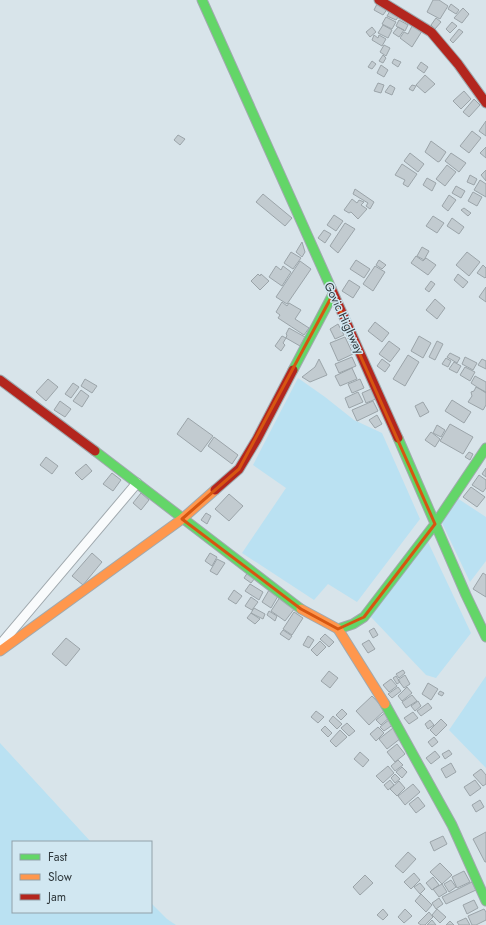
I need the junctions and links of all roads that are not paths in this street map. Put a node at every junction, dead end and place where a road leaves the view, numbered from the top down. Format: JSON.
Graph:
{"nodes":[{"id":1,"x":202,"y":0,"type":"edge"},
{"id":2,"x":379,"y":0,"type":"edge"},
{"id":3,"x":486,"y":103,"type":"edge"},
{"id":4,"x":333,"y":294,"type":"junction"},
{"id":5,"x":0,"y":380,"type":"edge"},
{"id":6,"x":486,"y":448,"type":"edge"},
{"id":7,"x":137,"y":484,"type":"junction"},
{"id":8,"x":182,"y":519,"type":"junction"},
{"id":9,"x":435,"y":524,"type":"junction"},
{"id":10,"x":338,"y":629,"type":"junction"},
{"id":11,"x":486,"y":637,"type":"edge"},
{"id":12,"x":0,"y":645,"type":"edge"},
{"id":13,"x":0,"y":651,"type":"edge"},
{"id":14,"x":486,"y":901,"type":"edge"}],
"edges":[{"from":1,"to":4,"type":"street","name":"Govic Highway"},
{"from":2,"to":3,"type":"street"},
{"from":4,"to":8,"type":"street"},
{"from":4,"to":9,"type":"street","name":"Govic Highway"},
{"from":5,"to":7,"type":"street"},
{"from":6,"to":9,"type":"street"},
{"from":7,"to":8,"type":"street"},
{"from":7,"to":12,"type":"street"},
{"from":8,"to":10,"type":"street"},
{"from":8,"to":13,"type":"street"},
{"from":9,"to":10,"type":"street"},
{"from":9,"to":11,"type":"street","name":"Govic Highway"},
{"from":10,"to":14,"type":"street"}]}
